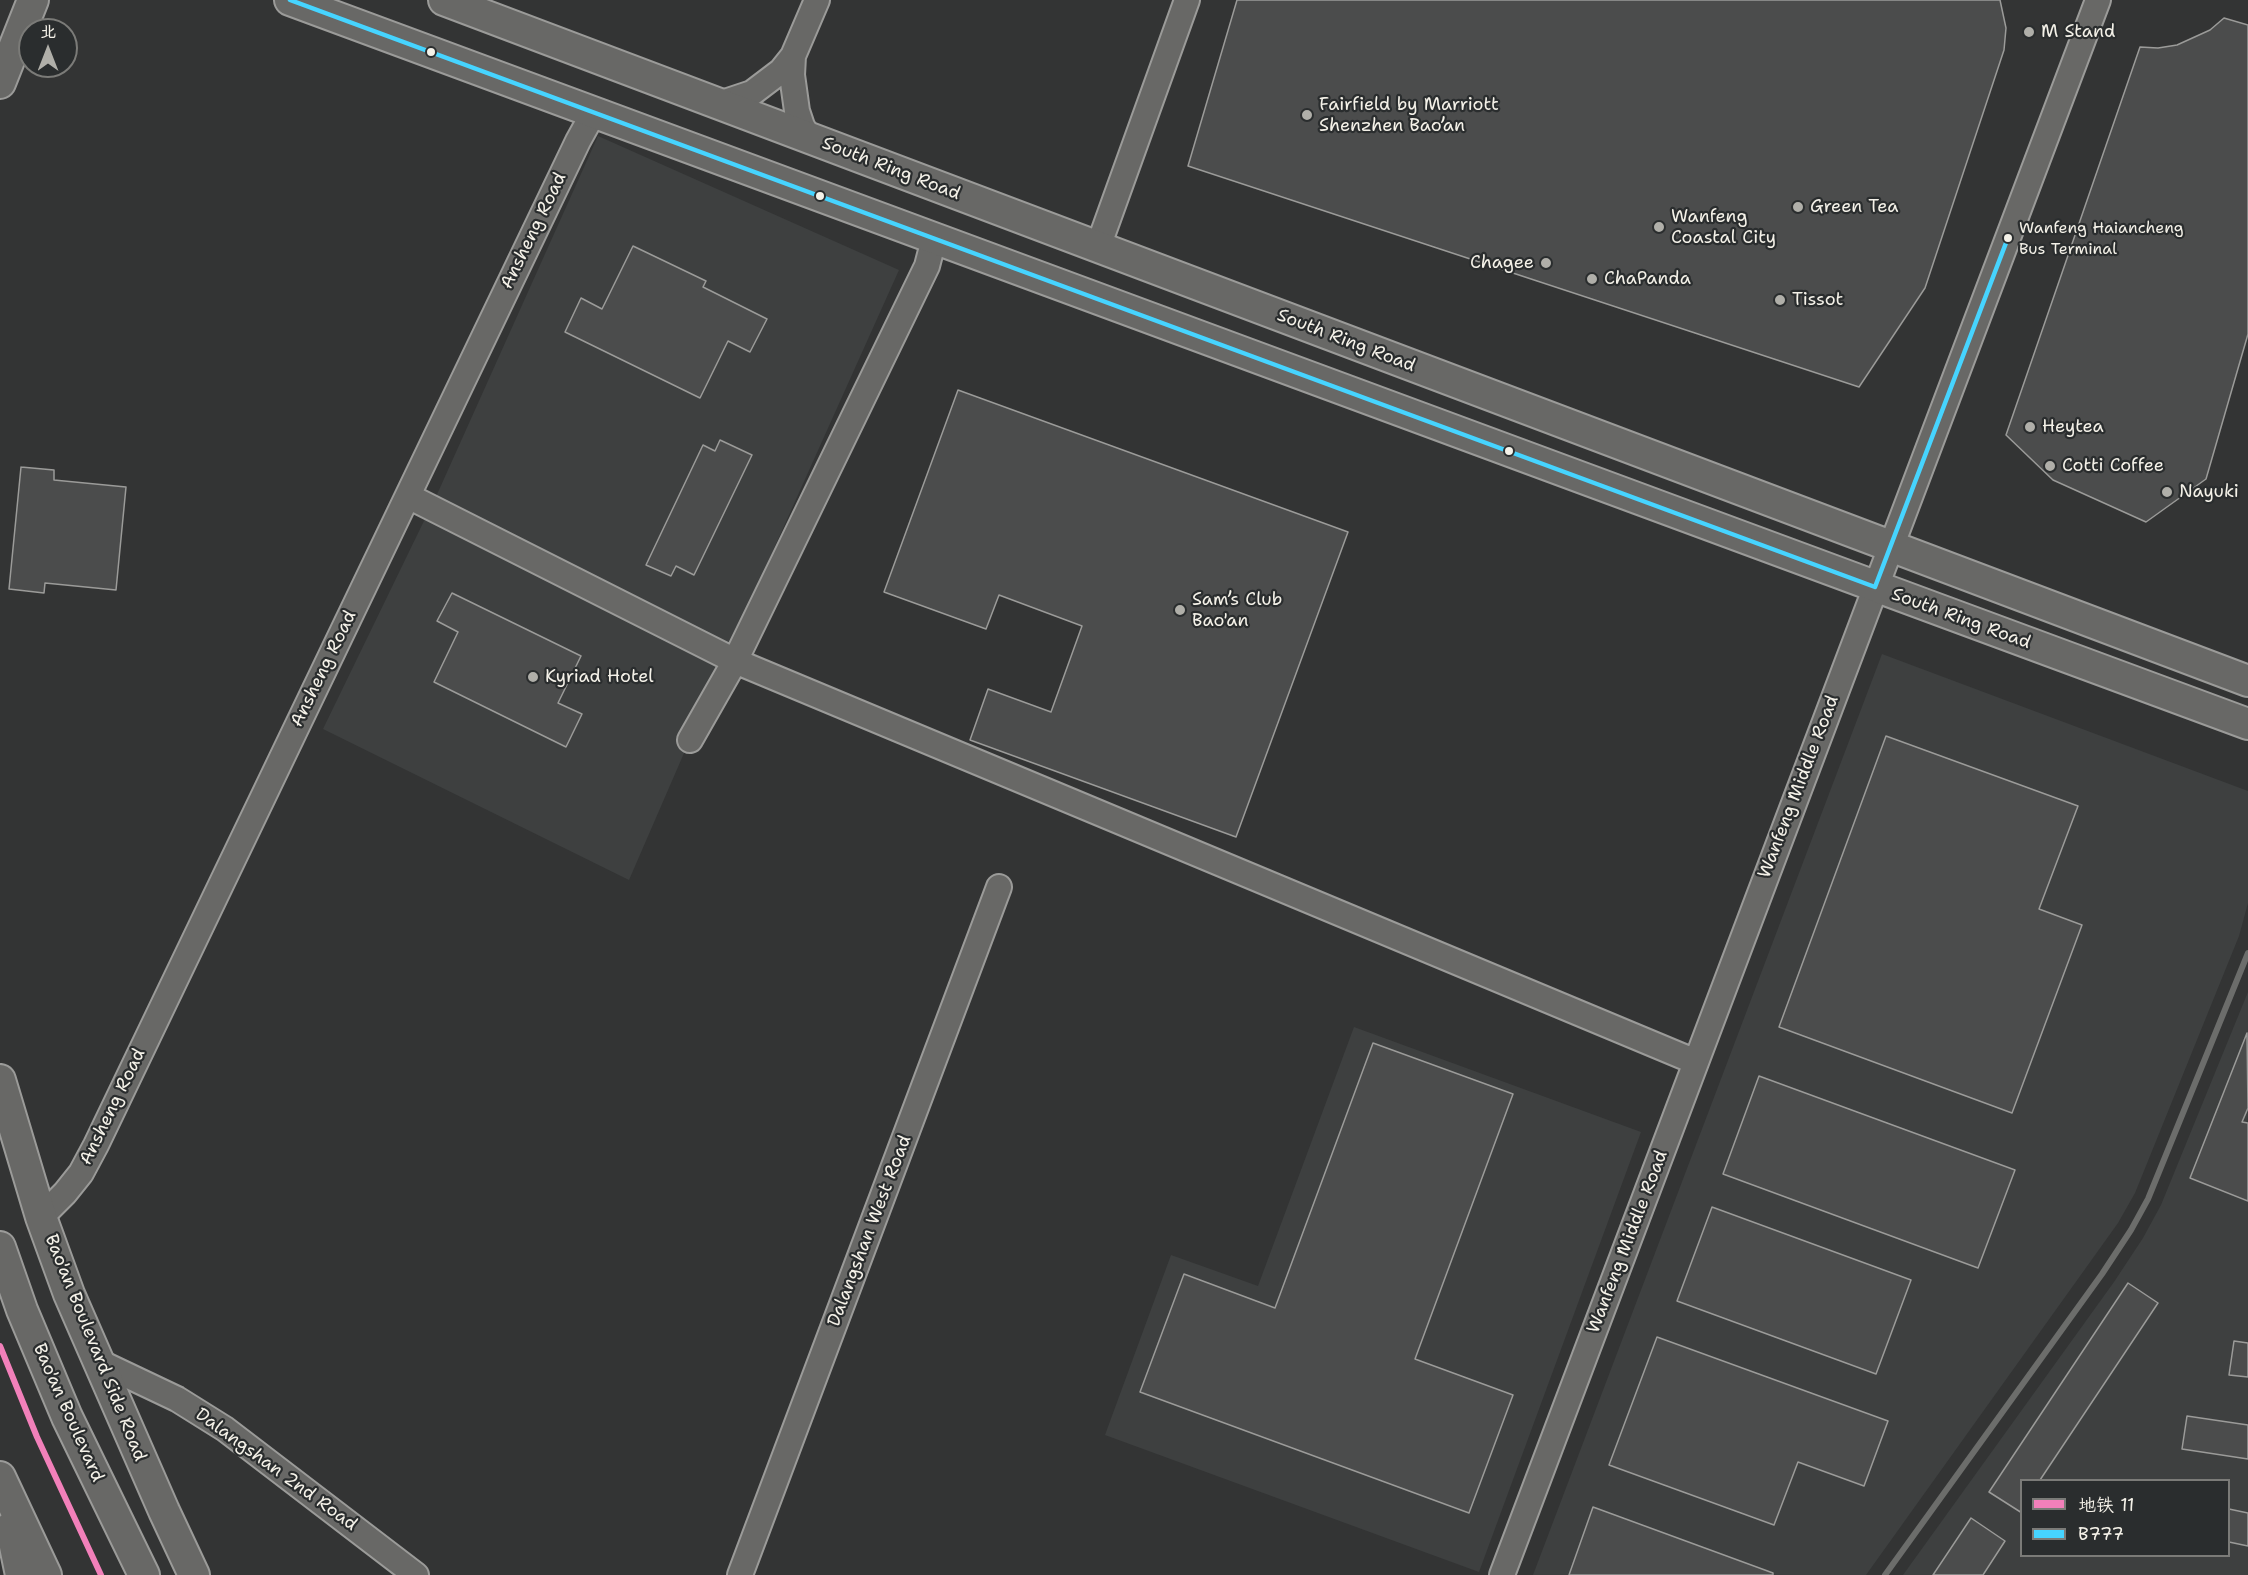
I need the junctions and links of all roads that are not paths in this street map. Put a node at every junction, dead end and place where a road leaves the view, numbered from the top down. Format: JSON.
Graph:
{"nodes":[{"id":1,"x":33,"y":0,"type":"edge"},
{"id":2,"x":56,"y":0,"type":"edge"},
{"id":3,"x":290,"y":0,"type":"edge"},
{"id":4,"x":444,"y":0,"type":"edge"},
{"id":5,"x":817,"y":0,"type":"edge"},
{"id":6,"x":1187,"y":0,"type":"edge"},
{"id":7,"x":2098,"y":0,"type":"edge"},
{"id":8,"x":42,"y":18,"type":"edge"},
{"id":9,"x":18,"y":52,"type":"edge"},
{"id":10,"x":793,"y":56,"type":"junction"},
{"id":11,"x":4,"y":74,"type":"edge"},
{"id":12,"x":720,"y":104,"type":"junction"},
{"id":13,"x":594,"y":112,"type":"junction"},
{"id":14,"x":810,"y":138,"type":"junction"},
{"id":15,"x":934,"y":238,"type":"junction"},
{"id":16,"x":1098,"y":247,"type":"junction"},
{"id":17,"x":408,"y":496,"type":"junction"},
{"id":18,"x":1891,"y":546,"type":"junction"},
{"id":19,"x":1875,"y":587,"type":"junction"},
{"id":20,"x":735,"y":661,"type":"junction"},
{"id":21,"x":2248,"y":681,"type":"edge"},
{"id":22,"x":2248,"y":724,"type":"edge"},
{"id":23,"x":690,"y":740,"type":"dead end"},
{"id":24,"x":999,"y":887,"type":"dead end"},
{"id":25,"x":1696,"y":1062,"type":"junction"},
{"id":26,"x":0,"y":1080,"type":"edge"},
{"id":27,"x":41,"y":1217,"type":"junction"},
{"id":28,"x":0,"y":1247,"type":"edge"},
{"id":29,"x":97,"y":1361,"type":"junction"},
{"id":30,"x":0,"y":1477,"type":"edge"},
{"id":31,"x":21,"y":1575,"type":"edge"},
{"id":32,"x":46,"y":1575,"type":"edge"},
{"id":33,"x":144,"y":1575,"type":"edge"},
{"id":34,"x":195,"y":1575,"type":"edge"},
{"id":35,"x":417,"y":1575,"type":"edge"},
{"id":36,"x":740,"y":1575,"type":"edge"},
{"id":37,"x":1502,"y":1575,"type":"edge"}],
"edges":[{"from":1,"to":11,"type":"main road"},
{"from":2,"to":8,"type":"main road"},
{"from":3,"to":13,"type":"main road","name":"South Ring Road"},
{"from":4,"to":12,"type":"main road","name":"South Ring Road"},
{"from":5,"to":10,"type":"street"},
{"from":6,"to":16,"type":"street"},
{"from":7,"to":18,"type":"street","name":"Wanfeng Middle Road"},
{"from":9,"to":11,"type":"main road"},
{"from":10,"to":12,"type":"street"},
{"from":10,"to":14,"type":"street"},
{"from":12,"to":14,"type":"main road","name":"South Ring Road"},
{"from":13,"to":15,"type":"main road","name":"South Ring Road"},
{"from":13,"to":17,"type":"street","name":"Ansheng Road"},
{"from":14,"to":16,"type":"main road","name":"South Ring Road"},
{"from":15,"to":19,"type":"main road","name":"South Ring Road"},
{"from":15,"to":20,"type":"street"},
{"from":16,"to":18,"type":"main road","name":"South Ring Road"},
{"from":17,"to":20,"type":"street"},
{"from":17,"to":27,"type":"street","name":"Ansheng Road"},
{"from":18,"to":19,"type":"street","name":"Wanfeng Middle Road"},
{"from":18,"to":21,"type":"main road","name":"South Ring Road"},
{"from":19,"to":22,"type":"main road","name":"South Ring Road"},
{"from":19,"to":25,"type":"street","name":"Wanfeng Middle Road"},
{"from":20,"to":23,"type":"street"},
{"from":20,"to":25,"type":"street"},
{"from":24,"to":36,"type":"street","name":"Dalangshan West Road"},
{"from":25,"to":37,"type":"street","name":"Wanfeng Middle Road"},
{"from":26,"to":27,"type":"main road","name":"Bao'an Boulevard Side Road"},
{"from":27,"to":29,"type":"main road","name":"Bao'an Boulevard Side Road"},
{"from":28,"to":33,"type":"main road","name":"Bao'an Boulevard"},
{"from":29,"to":34,"type":"main road","name":"Bao'an Boulevard Side Road"},
{"from":29,"to":35,"type":"street","name":"Dalangshan 2nd Road"},
{"from":30,"to":31,"type":"main road"},
{"from":30,"to":32,"type":"main road"}]}
